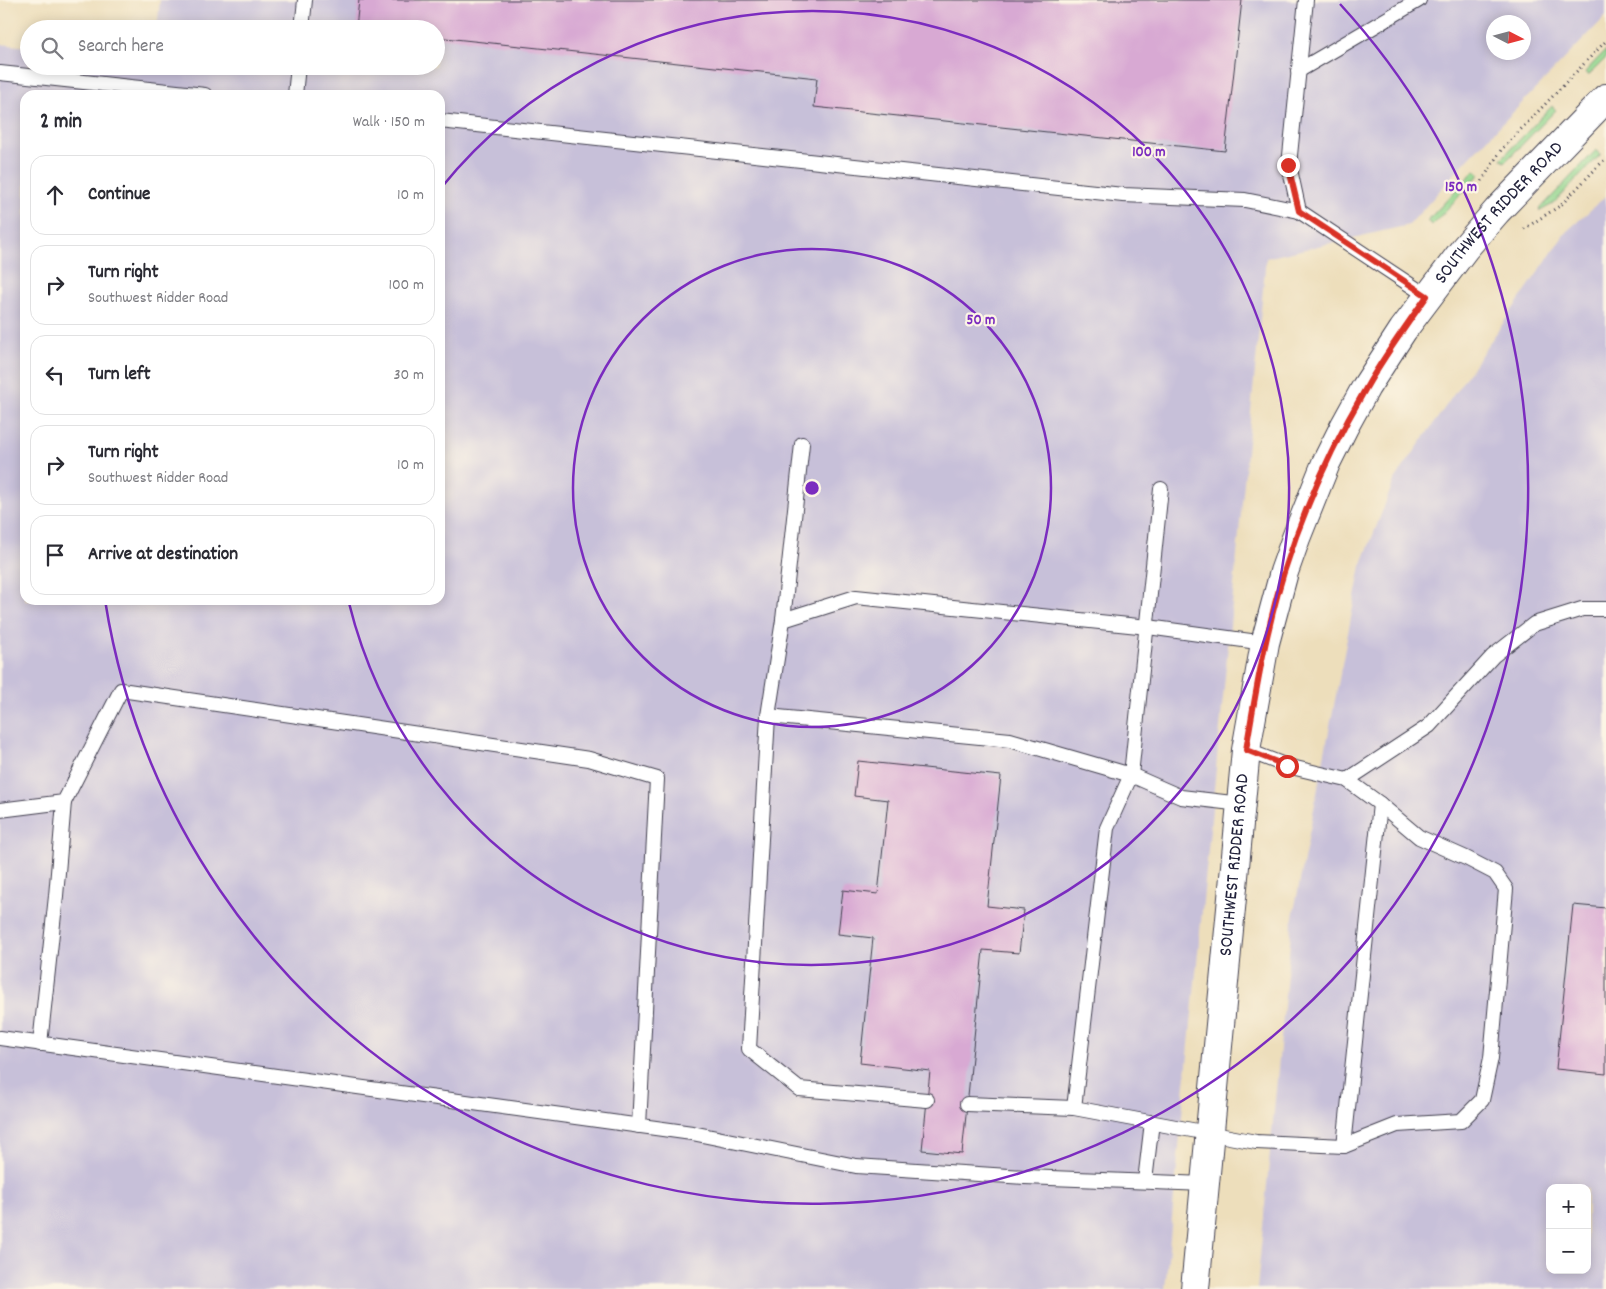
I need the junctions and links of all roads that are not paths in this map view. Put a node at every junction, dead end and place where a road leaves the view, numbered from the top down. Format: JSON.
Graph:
{"nodes":[{"id":1,"x":306,"y":0,"type":"edge"},
{"id":2,"x":1306,"y":0,"type":"edge"},
{"id":3,"x":1419,"y":0,"type":"edge"},
{"id":4,"x":303,"y":20,"type":"edge"},
{"id":5,"x":1298,"y":71,"type":"junction"},
{"id":6,"x":0,"y":73,"type":"edge"},
{"id":7,"x":297,"y":75,"type":"edge"},
{"id":8,"x":158,"y":90,"type":"edge"},
{"id":9,"x":296,"y":90,"type":"edge"},
{"id":10,"x":1606,"y":98,"type":"edge"},
{"id":11,"x":445,"y":122,"type":"edge"},
{"id":12,"x":1299,"y":211,"type":"junction"},
{"id":13,"x":1427,"y":296,"type":"junction"},
{"id":14,"x":802,"y":444,"type":"dead end"},
{"id":15,"x":1161,"y":489,"type":"dead end"},
{"id":16,"x":1606,"y":609,"type":"edge"},
{"id":17,"x":783,"y":620,"type":"junction"},
{"id":18,"x":1148,"y":627,"type":"junction"},
{"id":19,"x":1266,"y":643,"type":"junction"},
{"id":20,"x":768,"y":716,"type":"junction"},
{"id":21,"x":1246,"y":750,"type":"junction"},
{"id":22,"x":1131,"y":775,"type":"junction"},
{"id":23,"x":1347,"y":780,"type":"junction"},
{"id":24,"x":64,"y":802,"type":"junction"},
{"id":25,"x":1241,"y":804,"type":"junction"},
{"id":26,"x":1380,"y":804,"type":"junction"},
{"id":27,"x":0,"y":810,"type":"edge"},
{"id":28,"x":0,"y":1038,"type":"edge"},
{"id":29,"x":40,"y":1044,"type":"junction"},
{"id":30,"x":927,"y":1100,"type":"dead end"},
{"id":31,"x":967,"y":1104,"type":"dead end"},
{"id":32,"x":1074,"y":1108,"type":"junction"},
{"id":33,"x":1152,"y":1122,"type":"junction"},
{"id":34,"x":639,"y":1126,"type":"junction"},
{"id":35,"x":1210,"y":1132,"type":"junction"},
{"id":36,"x":1344,"y":1146,"type":"junction"},
{"id":37,"x":1145,"y":1182,"type":"junction"},
{"id":38,"x":1206,"y":1184,"type":"junction"},
{"id":39,"x":1195,"y":1289,"type":"edge"}],
"edges":[{"from":1,"to":4,"type":"lane"},
{"from":2,"to":5,"type":"lane"},
{"from":3,"to":5,"type":"lane"},
{"from":5,"to":12,"type":"lane"},
{"from":6,"to":8,"type":"lane"},
{"from":7,"to":9,"type":"lane"},
{"from":10,"to":13,"type":"street","name":"SOUTHWEST RIDDER ROAD"},
{"from":11,"to":12,"type":"lane"},
{"from":12,"to":13,"type":"lane"},
{"from":13,"to":19,"type":"street","name":"SOUTHWEST RIDDER ROAD"},
{"from":14,"to":17,"type":"lane"},
{"from":15,"to":18,"type":"lane"},
{"from":16,"to":23,"type":"lane"},
{"from":17,"to":18,"type":"lane"},
{"from":17,"to":20,"type":"lane"},
{"from":18,"to":19,"type":"lane"},
{"from":18,"to":22,"type":"lane"},
{"from":19,"to":21,"type":"street","name":"SOUTHWEST RIDDER ROAD"},
{"from":20,"to":22,"type":"lane"},
{"from":20,"to":30,"type":"lane"},
{"from":21,"to":23,"type":"lane"},
{"from":21,"to":25,"type":"street","name":"SOUTHWEST RIDDER ROAD"},
{"from":22,"to":25,"type":"lane"},
{"from":22,"to":32,"type":"lane"},
{"from":23,"to":26,"type":"lane"},
{"from":24,"to":27,"type":"lane"},
{"from":24,"to":29,"type":"lane"},
{"from":24,"to":34,"type":"lane"},
{"from":25,"to":35,"type":"street","name":"SOUTHWEST RIDDER ROAD"},
{"from":26,"to":36,"type":"lane"},
{"from":26,"to":36,"type":"lane"},
{"from":28,"to":29,"type":"lane"},
{"from":29,"to":34,"type":"lane"},
{"from":31,"to":32,"type":"lane"},
{"from":32,"to":33,"type":"lane"},
{"from":33,"to":35,"type":"lane"},
{"from":33,"to":37,"type":"lane"},
{"from":34,"to":37,"type":"lane"},
{"from":35,"to":36,"type":"lane"},
{"from":35,"to":38,"type":"street","name":"SOUTHWEST RIDDER ROAD"},
{"from":37,"to":38,"type":"lane"},
{"from":38,"to":39,"type":"street","name":"SOUTHWEST RIDDER ROAD"}]}
